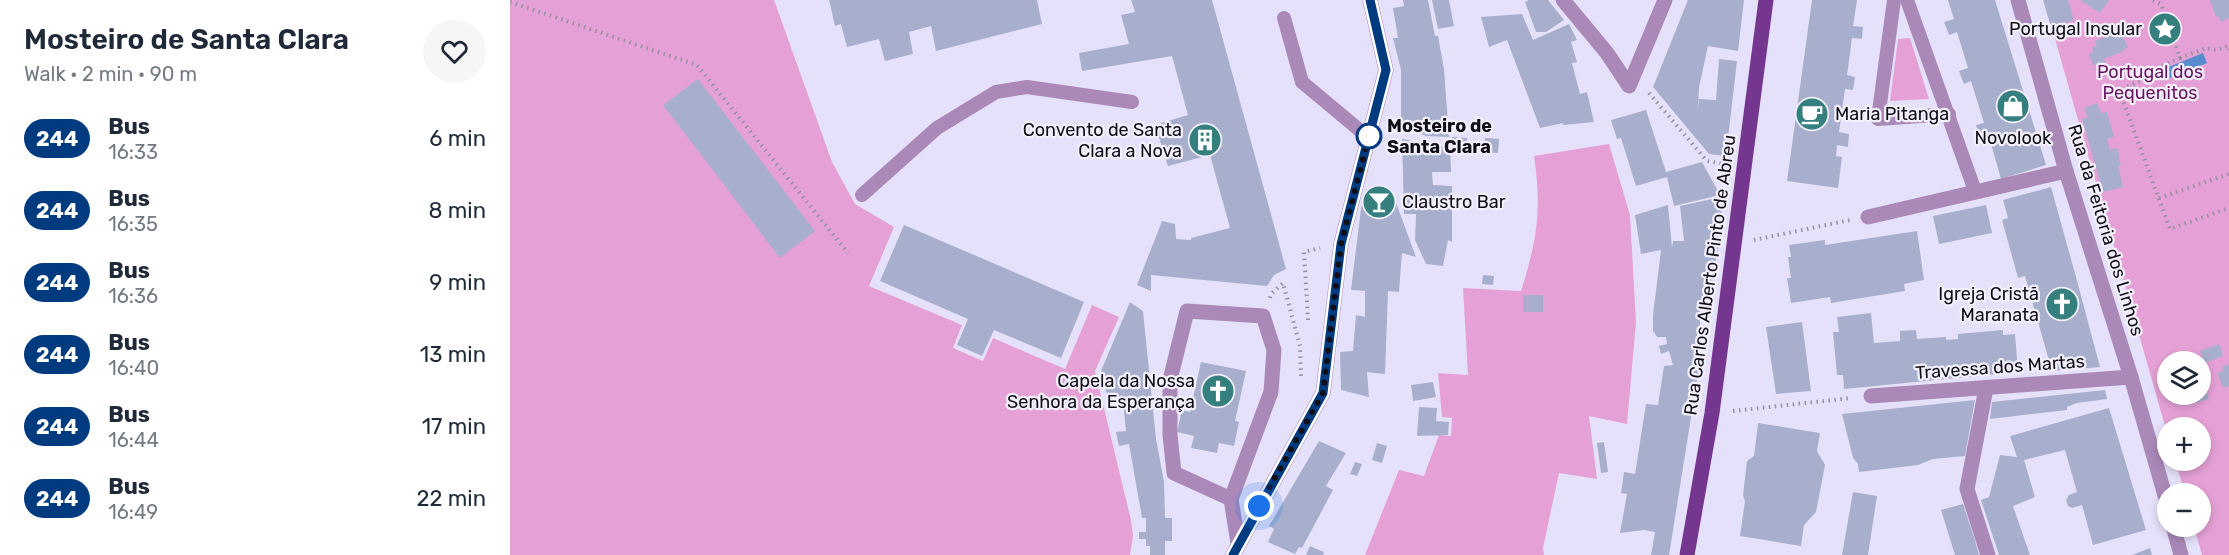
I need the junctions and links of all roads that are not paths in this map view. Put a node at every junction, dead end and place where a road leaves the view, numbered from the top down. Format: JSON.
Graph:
{"nodes":[{"id":1,"x":1370,"y":0,"type":"edge"},
{"id":2,"x":1563,"y":0,"type":"edge"},
{"id":3,"x":1665,"y":0,"type":"edge"},
{"id":4,"x":1766,"y":0,"type":"edge"},
{"id":5,"x":1894,"y":0,"type":"edge"},
{"id":6,"x":1907,"y":0,"type":"edge"},
{"id":7,"x":2018,"y":0,"type":"edge"},
{"id":8,"x":1284,"y":18,"type":"dead end"},
{"id":9,"x":1132,"y":102,"type":"dead end"},
{"id":10,"x":1949,"y":114,"type":"junction"},
{"id":11,"x":1369,"y":138,"type":"junction"},
{"id":12,"x":2066,"y":171,"type":"junction"},
{"id":13,"x":1975,"y":191,"type":"junction"},
{"id":14,"x":862,"y":195,"type":"dead end"},
{"id":15,"x":1868,"y":217,"type":"road end"},
{"id":16,"x":2131,"y":377,"type":"junction"},
{"id":17,"x":1986,"y":388,"type":"junction"},
{"id":18,"x":1871,"y":396,"type":"road end"},
{"id":19,"x":2161,"y":483,"type":"edge"},
{"id":20,"x":1231,"y":499,"type":"junction"},
{"id":21,"x":2176,"y":537,"type":"edge"},
{"id":22,"x":1235,"y":549,"type":"edge"},
{"id":23,"x":1687,"y":555,"type":"edge"},
{"id":24,"x":1988,"y":555,"type":"edge"},
{"id":25,"x":2181,"y":555,"type":"edge"}],
"edges":[{"from":1,"to":11,"type":"street"},
{"from":2,"to":3,"type":"street"},
{"from":4,"to":23,"type":"main road","name":"Rua Carlos Alberto Pinto de Abreu"},
{"from":5,"to":10,"type":"lane"},
{"from":6,"to":10,"type":"lane"},
{"from":7,"to":12,"type":"street","name":"Rua da Feitoria dos Linhos"},
{"from":8,"to":11,"type":"lane"},
{"from":9,"to":14,"type":"lane"},
{"from":10,"to":13,"type":"lane"},
{"from":11,"to":22,"type":"street"},
{"from":12,"to":13,"type":"street"},
{"from":12,"to":16,"type":"street","name":"Rua da Feitoria dos Linhos"},
{"from":13,"to":15,"type":"street"},
{"from":16,"to":17,"type":"street","name":"Travessa dos Martas"},
{"from":16,"to":19,"type":"street","name":"Rua da Feitoria dos Linhos"},
{"from":17,"to":18,"type":"street","name":"Travessa dos Martas"},
{"from":17,"to":24,"type":"street"},
{"from":20,"to":20,"type":"street"},
{"from":20,"to":22,"type":"street"},
{"from":21,"to":25,"type":"street"}]}
